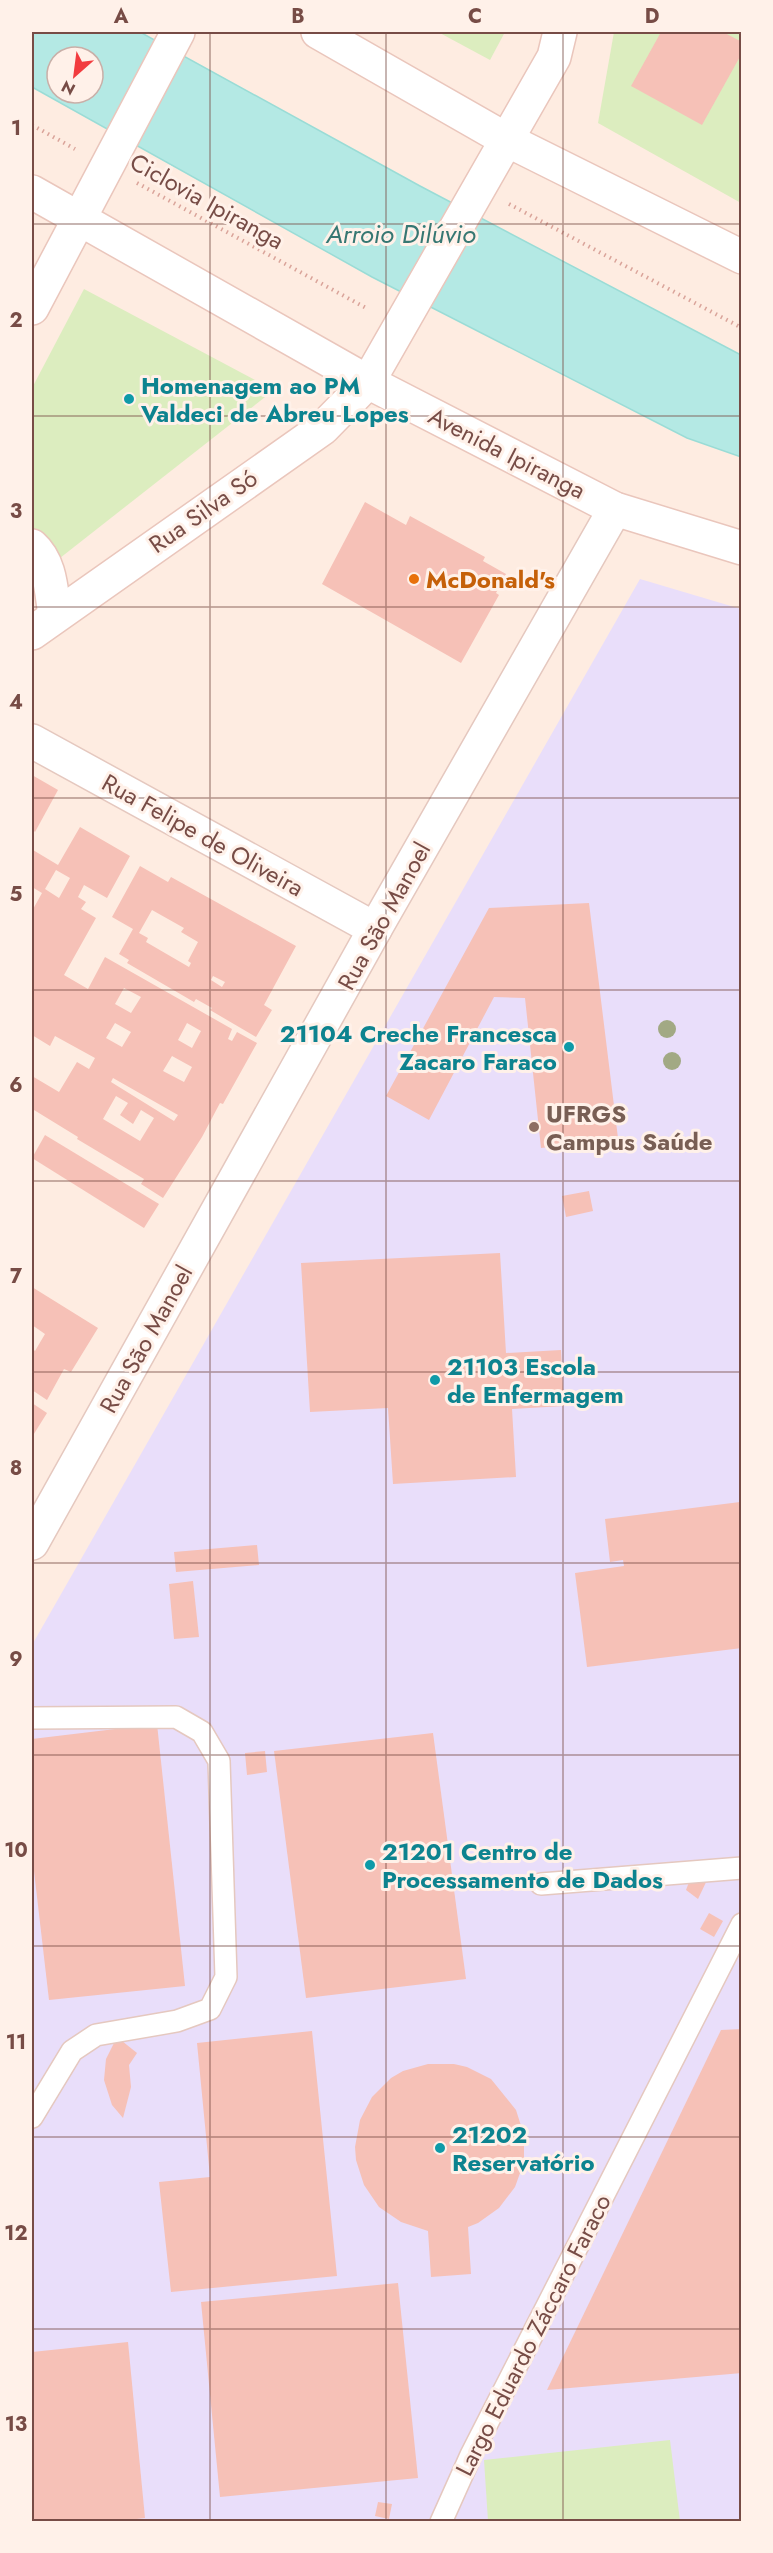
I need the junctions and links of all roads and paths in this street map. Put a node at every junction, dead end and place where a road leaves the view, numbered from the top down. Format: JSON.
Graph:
{"nodes":[{"id":1,"x":178,"y":32,"type":"edge"},
{"id":2,"x":318,"y":32,"type":"edge"},
{"id":3,"x":560,"y":32,"type":"edge"},
{"id":4,"x":32,"y":125,"type":"edge"},
{"id":5,"x":505,"y":139,"type":"junction"},
{"id":6,"x":109,"y":161,"type":"junction"},
{"id":7,"x":32,"y":192,"type":"edge"},
{"id":8,"x":474,"y":195,"type":"junction"},
{"id":9,"x":78,"y":218,"type":"junction"},
{"id":10,"x":741,"y":257,"type":"edge"},
{"id":11,"x":32,"y":308,"type":"edge"},
{"id":12,"x":366,"y":308,"type":"dead end"},
{"id":13,"x":741,"y":328,"type":"edge"},
{"id":14,"x":368,"y":382,"type":"junction"},
{"id":15,"x":615,"y":509,"type":"junction"},
{"id":16,"x":32,"y":546,"type":"edge"},
{"id":17,"x":741,"y":548,"type":"edge"},
{"id":18,"x":43,"y":624,"type":"edge"},
{"id":19,"x":32,"y":741,"type":"edge"},
{"id":20,"x":375,"y":929,"type":"junction"},
{"id":21,"x":32,"y":1543,"type":"edge"},
{"id":22,"x":32,"y":1718,"type":"edge"},
{"id":23,"x":741,"y":1868,"type":"edge"},
{"id":24,"x":541,"y":1884,"type":"dead end"},
{"id":25,"x":741,"y":1924,"type":"edge"},
{"id":26,"x":32,"y":2118,"type":"edge"},
{"id":27,"x":441,"y":2522,"type":"edge"}],
"edges":[{"from":1,"to":6,"type":"main road"},
{"from":2,"to":5,"type":"main road"},
{"from":3,"to":5,"type":"main road"},
{"from":4,"to":6,"type":"path","name":"Ciclovia Ipiranga"},
{"from":5,"to":8,"type":"main road","name":"Rua Silva Só"},
{"from":5,"to":10,"type":"main road"},
{"from":6,"to":9,"type":"main road"},
{"from":6,"to":12,"type":"path","name":"Ciclovia Ipiranga"},
{"from":7,"to":9,"type":"main road","name":"Avenida Ipiranga"},
{"from":8,"to":13,"type":"path"},
{"from":8,"to":14,"type":"main road","name":"Rua Silva Só"},
{"from":9,"to":11,"type":"main road"},
{"from":9,"to":14,"type":"main road","name":"Avenida Ipiranga"},
{"from":14,"to":15,"type":"main road","name":"Avenida Ipiranga"},
{"from":14,"to":18,"type":"main road","name":"Rua Silva Só"},
{"from":15,"to":17,"type":"main road","name":"Avenida Ipiranga"},
{"from":15,"to":20,"type":"main road","name":"Rua São Manoel"},
{"from":16,"to":18,"type":"main road"},
{"from":19,"to":20,"type":"main road","name":"Rua Felipe de Oliveira"},
{"from":20,"to":21,"type":"main road","name":"Rua São Manoel"},
{"from":22,"to":26,"type":"lane"},
{"from":23,"to":24,"type":"lane"},
{"from":25,"to":27,"type":"lane","name":"Largo Eduardo Záccaro Faraco"}]}
